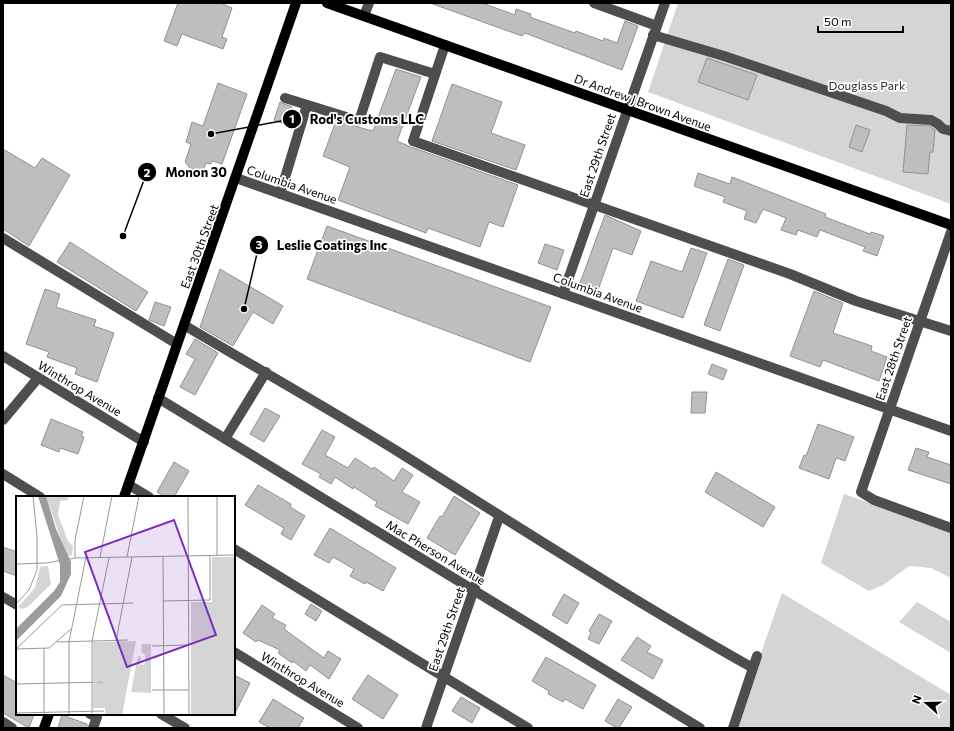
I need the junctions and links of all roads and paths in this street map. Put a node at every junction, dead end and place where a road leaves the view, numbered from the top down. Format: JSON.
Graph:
{"nodes":[{"id":1,"x":296,"y":3,"type":"edge"},
{"id":2,"x":369,"y":3,"type":"edge"},
{"id":3,"x":594,"y":3,"type":"edge"},
{"id":4,"x":665,"y":3,"type":"edge"},
{"id":5,"x":333,"y":4,"type":"edge"},
{"id":6,"x":364,"y":16,"type":"junction"},
{"id":7,"x":655,"y":30,"type":"junction"},
{"id":8,"x":445,"y":45,"type":"junction"},
{"id":9,"x":435,"y":74,"type":"junction"},
{"id":10,"x":285,"y":98,"type":"dead end"},
{"id":11,"x":307,"y":105,"type":"junction"},
{"id":12,"x":626,"y":110,"type":"junction"},
{"id":13,"x":951,"y":131,"type":"edge"},
{"id":14,"x":236,"y":178,"type":"junction"},
{"id":15,"x":280,"y":194,"type":"junction"},
{"id":16,"x":594,"y":204,"type":"junction"},
{"id":17,"x":951,"y":225,"type":"edge"},
{"id":18,"x":951,"y":232,"type":"edge"},
{"id":19,"x":3,"y":238,"type":"edge"},
{"id":20,"x":563,"y":294,"type":"junction"},
{"id":21,"x":920,"y":321,"type":"junction"},
{"id":22,"x":184,"y":325,"type":"junction"},
{"id":23,"x":951,"y":331,"type":"edge"},
{"id":24,"x":177,"y":344,"type":"junction"},
{"id":25,"x":3,"y":356,"type":"edge"},
{"id":26,"x":266,"y":372,"type":"junction"},
{"id":27,"x":38,"y":378,"type":"junction"},
{"id":28,"x":158,"y":398,"type":"junction"},
{"id":29,"x":889,"y":410,"type":"junction"},
{"id":30,"x":3,"y":420,"type":"edge"},
{"id":31,"x":951,"y":431,"type":"edge"},
{"id":32,"x":225,"y":439,"type":"junction"},
{"id":33,"x":144,"y":442,"type":"junction"},
{"id":34,"x":3,"y":474,"type":"edge"},
{"id":35,"x":128,"y":484,"type":"junction"},
{"id":36,"x":38,"y":496,"type":"edge"},
{"id":37,"x":124,"y":496,"type":"edge"},
{"id":38,"x":147,"y":496,"type":"edge"},
{"id":39,"x":499,"y":517,"type":"junction"},
{"id":40,"x":951,"y":528,"type":"edge"},
{"id":41,"x":235,"y":550,"type":"edge"},
{"id":42,"x":474,"y":590,"type":"junction"},
{"id":43,"x":3,"y":597,"type":"edge"},
{"id":44,"x":16,"y":604,"type":"edge"},
{"id":45,"x":235,"y":653,"type":"edge"},
{"id":46,"x":757,"y":656,"type":"dead end"},
{"id":47,"x":753,"y":668,"type":"junction"},
{"id":48,"x":444,"y":677,"type":"junction"},
{"id":49,"x":49,"y":715,"type":"edge"},
{"id":50,"x":92,"y":715,"type":"edge"},
{"id":51,"x":163,"y":715,"type":"edge"},
{"id":52,"x":3,"y":722,"type":"edge"},
{"id":53,"x":12,"y":728,"type":"edge"},
{"id":54,"x":44,"y":728,"type":"edge"},
{"id":55,"x":93,"y":728,"type":"edge"},
{"id":56,"x":185,"y":728,"type":"edge"},
{"id":57,"x":358,"y":728,"type":"edge"},
{"id":58,"x":426,"y":728,"type":"edge"},
{"id":59,"x":528,"y":728,"type":"edge"},
{"id":60,"x":700,"y":728,"type":"edge"},
{"id":61,"x":732,"y":728,"type":"edge"}],
"edges":[{"from":1,"to":14,"type":"main road","name":"East 30th Street"},
{"from":2,"to":6,"type":"street"},
{"from":3,"to":7,"type":"street"},
{"from":4,"to":7,"type":"street","name":"East 29th Street"},
{"from":5,"to":6,"type":"main road","name":"Dr Andrew J Brown Avenue"},
{"from":6,"to":8,"type":"main road","name":"Dr Andrew J Brown Avenue"},
{"from":7,"to":12,"type":"street","name":"East 29th Street"},
{"from":7,"to":13,"type":"street"},
{"from":8,"to":9,"type":"street"},
{"from":8,"to":12,"type":"main road","name":"Dr Andrew J Brown Avenue"},
{"from":9,"to":11,"type":"street"},
{"from":9,"to":16,"type":"street"},
{"from":10,"to":11,"type":"street"},
{"from":11,"to":15,"type":"street"},
{"from":12,"to":16,"type":"street","name":"East 29th Street"},
{"from":12,"to":17,"type":"main road","name":"Dr Andrew J Brown Avenue"},
{"from":14,"to":15,"type":"street","name":"Columbia Avenue"},
{"from":14,"to":22,"type":"main road","name":"East 30th Street"},
{"from":15,"to":20,"type":"street","name":"Columbia Avenue"},
{"from":16,"to":20,"type":"street","name":"East 29th Street"},
{"from":16,"to":21,"type":"street"},
{"from":18,"to":21,"type":"street","name":"East 28th Street"},
{"from":19,"to":24,"type":"street"},
{"from":20,"to":29,"type":"street","name":"Columbia Avenue"},
{"from":21,"to":23,"type":"street"},
{"from":21,"to":29,"type":"street","name":"East 28th Street"},
{"from":22,"to":24,"type":"main road","name":"East 30th Street"},
{"from":22,"to":26,"type":"street"},
{"from":24,"to":28,"type":"main road","name":"East 30th Street"},
{"from":25,"to":27,"type":"street","name":"Winthrop Avenue"},
{"from":26,"to":32,"type":"street"},
{"from":26,"to":39,"type":"street"},
{"from":27,"to":30,"type":"street"},
{"from":27,"to":33,"type":"street","name":"Winthrop Avenue"},
{"from":28,"to":32,"type":"street","name":"Mac Pherson Avenue"},
{"from":28,"to":33,"type":"main road","name":"East 30th Street"},
{"from":29,"to":31,"type":"street","name":"Columbia Avenue"},
{"from":29,"to":40,"type":"street","name":"East 28th Street"},
{"from":32,"to":42,"type":"street","name":"Mac Pherson Avenue"},
{"from":33,"to":35,"type":"main road","name":"East 30th Street"},
{"from":34,"to":36,"type":"street"},
{"from":35,"to":37,"type":"main road","name":"East 30th Street"},
{"from":35,"to":38,"type":"street"},
{"from":39,"to":42,"type":"street","name":"East 29th Street"},
{"from":39,"to":47,"type":"street"},
{"from":41,"to":48,"type":"street"},
{"from":42,"to":48,"type":"street","name":"East 29th Street"},
{"from":42,"to":60,"type":"street","name":"Mac Pherson Avenue"},
{"from":43,"to":44,"type":"street"},
{"from":45,"to":57,"type":"street","name":"Winthrop Avenue"},
{"from":46,"to":47,"type":"street"},
{"from":47,"to":61,"type":"street"},
{"from":48,"to":58,"type":"street","name":"East 29th Street"},
{"from":48,"to":59,"type":"street"},
{"from":49,"to":54,"type":"main road"},
{"from":50,"to":55,"type":"street"},
{"from":51,"to":56,"type":"street"},
{"from":52,"to":53,"type":"street"}]}
